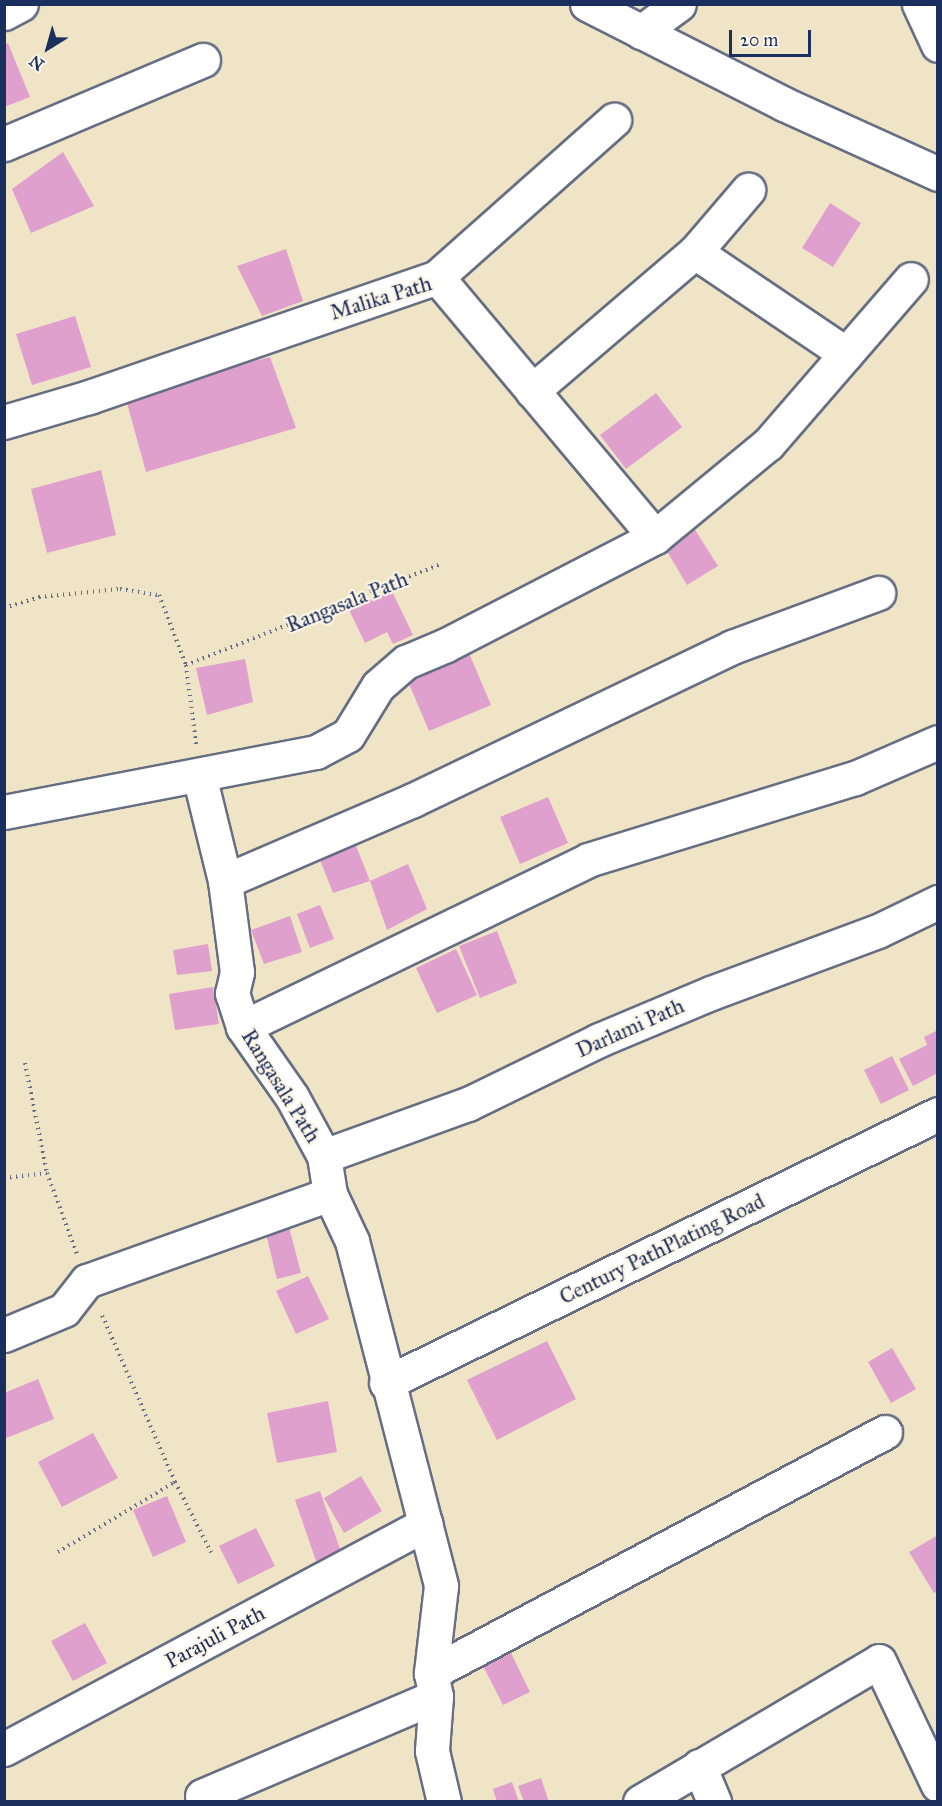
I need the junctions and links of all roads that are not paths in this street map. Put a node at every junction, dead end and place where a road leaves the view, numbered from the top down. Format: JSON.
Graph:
{"nodes":[{"id":1,"x":21,"y":4,"type":"edge"},
{"id":2,"x":587,"y":4,"type":"edge"},
{"id":3,"x":679,"y":4,"type":"edge"},
{"id":4,"x":919,"y":4,"type":"edge"},
{"id":5,"x":4,"y":13,"type":"edge"},
{"id":6,"x":641,"y":32,"type":"junction"},
{"id":7,"x":936,"y":37,"type":"edge"},
{"id":8,"x":203,"y":60,"type":"dead end"},
{"id":9,"x":614,"y":120,"type":"dead end"},
{"id":10,"x":4,"y":144,"type":"edge"},
{"id":11,"x":923,"y":157,"type":"edge"},
{"id":12,"x":938,"y":174,"type":"edge"},
{"id":13,"x":748,"y":190,"type":"dead end"},
{"id":14,"x":695,"y":252,"type":"junction"},
{"id":15,"x":437,"y":277,"type":"junction"},
{"id":16,"x":911,"y":279,"type":"dead end"},
{"id":17,"x":846,"y":354,"type":"junction"},
{"id":18,"x":532,"y":391,"type":"junction"},
{"id":19,"x":4,"y":422,"type":"edge"},
{"id":20,"x":655,"y":537,"type":"junction"},
{"id":21,"x":878,"y":593,"type":"dead end"},
{"id":22,"x":938,"y":742,"type":"edge"},
{"id":23,"x":200,"y":775,"type":"junction"},
{"id":24,"x":4,"y":812,"type":"edge"},
{"id":25,"x":225,"y":882,"type":"junction"},
{"id":26,"x":938,"y":902,"type":"edge"},
{"id":27,"x":243,"y":1027,"type":"junction"},
{"id":28,"x":938,"y":1114,"type":"edge"},
{"id":29,"x":324,"y":1156,"type":"junction"},
{"id":30,"x":330,"y":1194,"type":"junction"},
{"id":31,"x":4,"y":1335,"type":"edge"},
{"id":32,"x":386,"y":1383,"type":"junction"},
{"id":33,"x":885,"y":1432,"type":"dead end"},
{"id":34,"x":426,"y":1524,"type":"junction"},
{"id":35,"x":433,"y":1684,"type":"junction"},
{"id":36,"x":4,"y":1749,"type":"edge"},
{"id":37,"x":699,"y":1766,"type":"junction"},
{"id":38,"x":938,"y":1785,"type":"edge"},
{"id":39,"x":202,"y":1796,"type":"dead end"},
{"id":40,"x":444,"y":1802,"type":"edge"},
{"id":41,"x":640,"y":1802,"type":"edge"},
{"id":42,"x":714,"y":1802,"type":"edge"}],
"edges":[{"from":1,"to":5,"type":"street"},
{"from":2,"to":6,"type":"street"},
{"from":3,"to":6,"type":"street"},
{"from":4,"to":7,"type":"street"},
{"from":6,"to":11,"type":"street"},
{"from":8,"to":10,"type":"street"},
{"from":9,"to":15,"type":"street"},
{"from":11,"to":12,"type":"street"},
{"from":13,"to":14,"type":"street"},
{"from":14,"to":17,"type":"street"},
{"from":14,"to":18,"type":"street"},
{"from":15,"to":18,"type":"street","name":"Malika Path"},
{"from":15,"to":19,"type":"street","name":"Malika Path"},
{"from":16,"to":17,"type":"street"},
{"from":17,"to":20,"type":"street"},
{"from":18,"to":20,"type":"street","name":"Malika Path"},
{"from":20,"to":23,"type":"street"},
{"from":21,"to":25,"type":"street"},
{"from":22,"to":27,"type":"street"},
{"from":23,"to":24,"type":"street"},
{"from":23,"to":25,"type":"street","name":"Rangasala Path"},
{"from":25,"to":27,"type":"street","name":"Rangasala Path"},
{"from":26,"to":29,"type":"street","name":"Darlami Path"},
{"from":27,"to":29,"type":"street","name":"Rangasala Path"},
{"from":28,"to":32,"type":"street","name":"Century PathPlating Road"},
{"from":29,"to":30,"type":"street","name":"Rangasala Path"},
{"from":30,"to":31,"type":"street"},
{"from":30,"to":32,"type":"street","name":"Rangasala Path"},
{"from":32,"to":34,"type":"street","name":"Rangasala Path"},
{"from":33,"to":35,"type":"street"},
{"from":34,"to":35,"type":"street","name":"Rangasala Path"},
{"from":34,"to":36,"type":"street","name":"Parajuli Path"},
{"from":35,"to":39,"type":"street"},
{"from":35,"to":40,"type":"street","name":"Rangasala Path"},
{"from":37,"to":38,"type":"street"},
{"from":37,"to":41,"type":"street"},
{"from":37,"to":42,"type":"street"}]}
